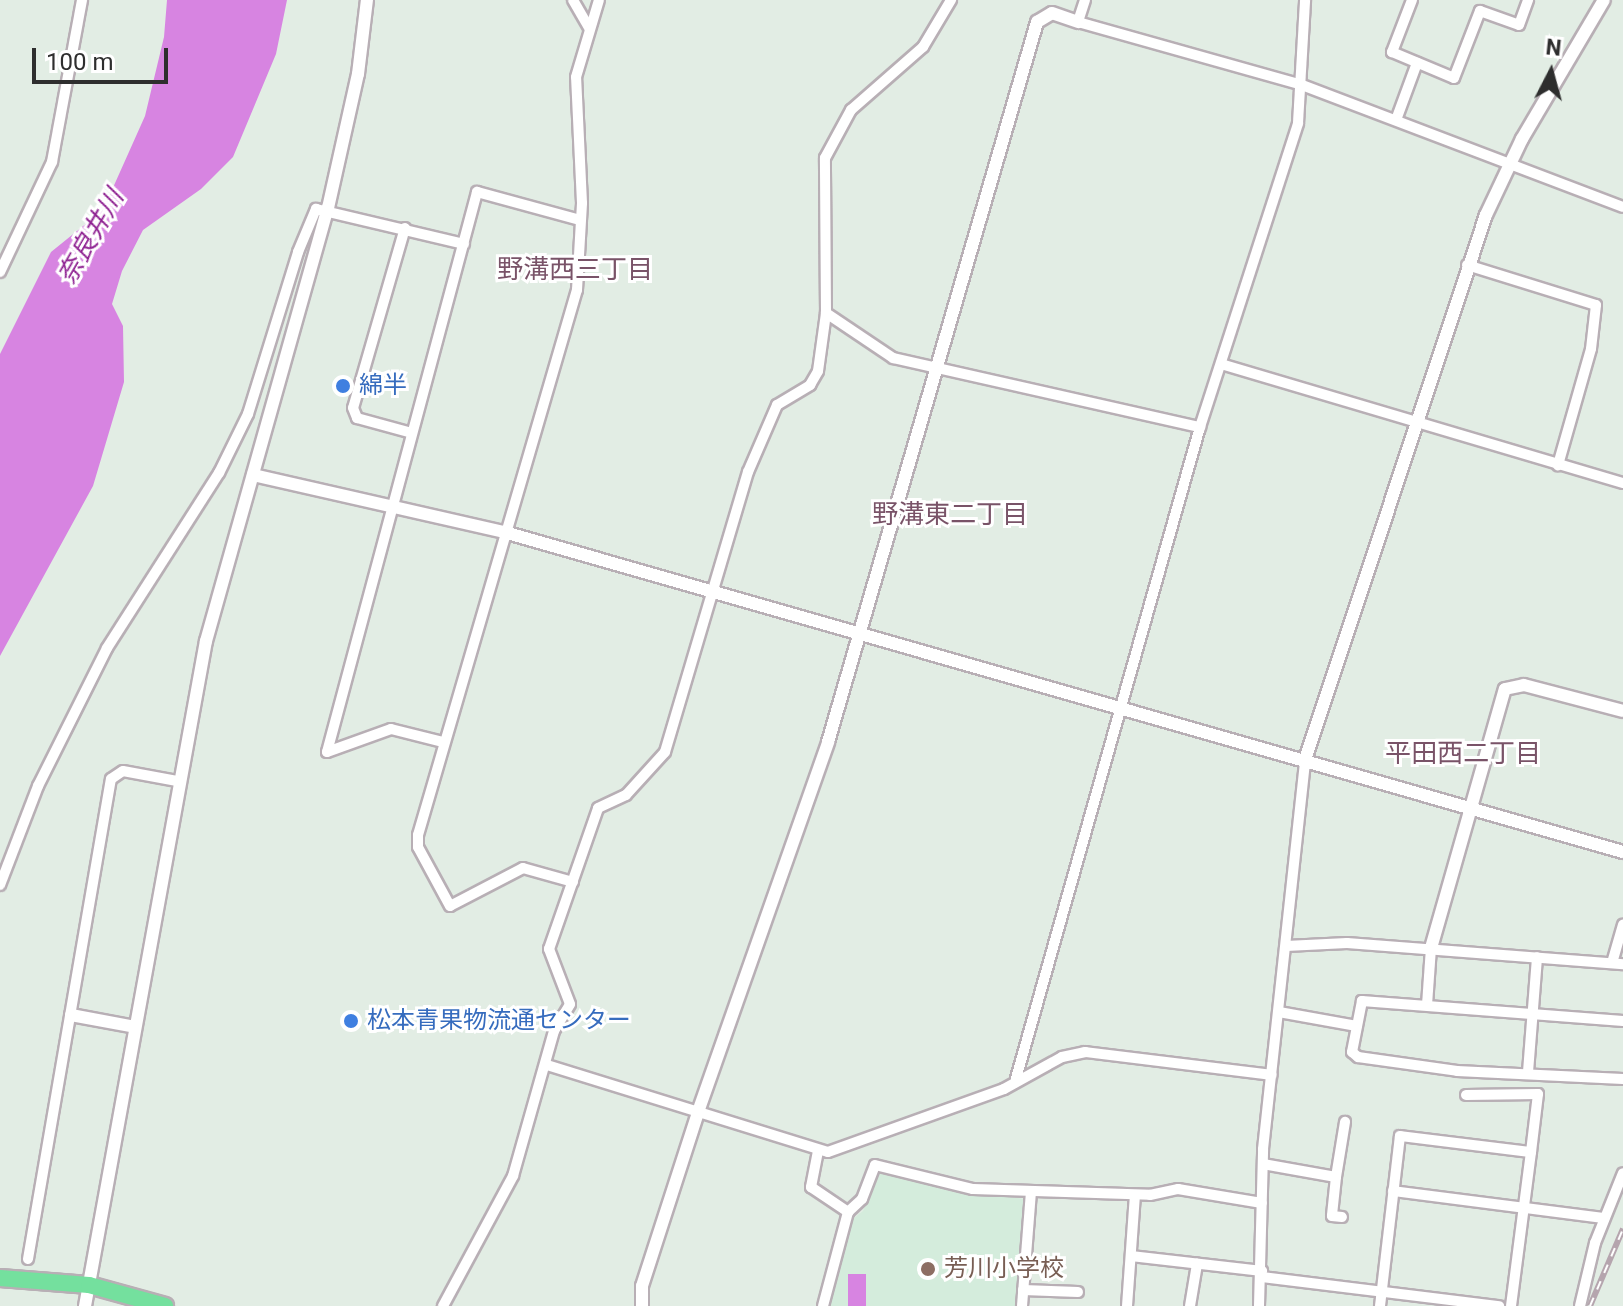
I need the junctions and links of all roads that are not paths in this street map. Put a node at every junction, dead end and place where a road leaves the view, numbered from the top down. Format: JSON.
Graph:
{"nodes":[{"id":1,"x":82,"y":0,"type":"edge"},
{"id":2,"x":367,"y":0,"type":"edge"},
{"id":3,"x":573,"y":0,"type":"edge"},
{"id":4,"x":599,"y":0,"type":"edge"},
{"id":5,"x":951,"y":0,"type":"edge"},
{"id":6,"x":1085,"y":0,"type":"edge"},
{"id":7,"x":1305,"y":0,"type":"edge"},
{"id":8,"x":1412,"y":0,"type":"edge"},
{"id":9,"x":1528,"y":0,"type":"edge"},
{"id":10,"x":1604,"y":0,"type":"edge"},
{"id":11,"x":1482,"y":5,"type":"edge"},
{"id":12,"x":1078,"y":22,"type":"junction"},
{"id":13,"x":589,"y":28,"type":"junction"},
{"id":14,"x":1417,"y":63,"type":"junction"},
{"id":15,"x":1302,"y":85,"type":"junction"},
{"id":16,"x":1396,"y":120,"type":"junction"},
{"id":17,"x":1508,"y":165,"type":"junction"},
{"id":18,"x":1623,"y":207,"type":"edge"},
{"id":19,"x":328,"y":208,"type":"junction"},
{"id":20,"x":580,"y":220,"type":"junction"},
{"id":21,"x":405,"y":228,"type":"junction"},
{"id":22,"x":464,"y":244,"type":"junction"},
{"id":23,"x":1467,"y":265,"type":"junction"},
{"id":24,"x":0,"y":272,"type":"edge"},
{"id":25,"x":826,"y":313,"type":"junction"},
{"id":26,"x":1221,"y":364,"type":"junction"},
{"id":27,"x":938,"y":368,"type":"junction"},
{"id":28,"x":1415,"y":422,"type":"junction"},
{"id":29,"x":1200,"y":427,"type":"junction"},
{"id":30,"x":412,"y":433,"type":"junction"},
{"id":31,"x":1558,"y":465,"type":"junction"},
{"id":32,"x":253,"y":475,"type":"junction"},
{"id":33,"x":1623,"y":483,"type":"edge"},
{"id":34,"x":392,"y":506,"type":"junction"},
{"id":35,"x":504,"y":532,"type":"junction"},
{"id":36,"x":714,"y":593,"type":"junction"},
{"id":37,"x":861,"y":635,"type":"junction"},
{"id":38,"x":1120,"y":707,"type":"junction"},
{"id":39,"x":1623,"y":711,"type":"edge"},
{"id":40,"x":443,"y":742,"type":"junction"},
{"id":41,"x":1305,"y":760,"type":"junction"},
{"id":42,"x":177,"y":781,"type":"junction"},
{"id":43,"x":1471,"y":807,"type":"junction"},
{"id":44,"x":1623,"y":852,"type":"edge"},
{"id":45,"x":573,"y":882,"type":"junction"},
{"id":46,"x":0,"y":885,"type":"edge"},
{"id":47,"x":1623,"y":925,"type":"edge"},
{"id":48,"x":1286,"y":946,"type":"junction"},
{"id":49,"x":1431,"y":948,"type":"junction"},
{"id":50,"x":1537,"y":957,"type":"junction"},
{"id":51,"x":1618,"y":964,"type":"edge"},
{"id":52,"x":1427,"y":1005,"type":"junction"},
{"id":53,"x":1279,"y":1012,"type":"junction"},
{"id":54,"x":1533,"y":1014,"type":"junction"},
{"id":55,"x":71,"y":1015,"type":"junction"},
{"id":56,"x":1623,"y":1021,"type":"edge"},
{"id":57,"x":1357,"y":1026,"type":"junction"},
{"id":58,"x":135,"y":1027,"type":"junction"},
{"id":59,"x":547,"y":1065,"type":"junction"},
{"id":60,"x":1528,"y":1072,"type":"junction"},
{"id":61,"x":1272,"y":1075,"type":"junction"},
{"id":62,"x":1623,"y":1079,"type":"edge"},
{"id":63,"x":1015,"y":1082,"type":"junction"},
{"id":64,"x":1466,"y":1095,"type":"dead end"},
{"id":65,"x":699,"y":1109,"type":"junction"},
{"id":66,"x":1345,"y":1122,"type":"dead end"},
{"id":67,"x":818,"y":1151,"type":"junction"},
{"id":68,"x":1531,"y":1152,"type":"junction"},
{"id":69,"x":1263,"y":1164,"type":"junction"},
{"id":70,"x":1623,"y":1173,"type":"edge"},
{"id":71,"x":1336,"y":1177,"type":"junction"},
{"id":72,"x":1393,"y":1191,"type":"junction"},
{"id":73,"x":1031,"y":1192,"type":"junction"},
{"id":74,"x":1135,"y":1195,"type":"junction"},
{"id":75,"x":1262,"y":1203,"type":"junction"},
{"id":76,"x":1524,"y":1207,"type":"junction"},
{"id":77,"x":848,"y":1212,"type":"junction"},
{"id":78,"x":1342,"y":1217,"type":"dead end"},
{"id":79,"x":1604,"y":1218,"type":"junction"},
{"id":80,"x":1131,"y":1256,"type":"junction"},
{"id":81,"x":28,"y":1259,"type":"dead end"},
{"id":82,"x":1197,"y":1264,"type":"junction"},
{"id":83,"x":1262,"y":1274,"type":"junction"},
{"id":84,"x":0,"y":1278,"type":"edge"},
{"id":85,"x":89,"y":1285,"type":"junction"},
{"id":86,"x":1023,"y":1290,"type":"junction"},
{"id":87,"x":1382,"y":1291,"type":"junction"},
{"id":88,"x":1078,"y":1292,"type":"dead end"},
{"id":89,"x":1446,"y":1303,"type":"edge"},
{"id":90,"x":85,"y":1306,"type":"edge"},
{"id":91,"x":165,"y":1306,"type":"edge"},
{"id":92,"x":443,"y":1306,"type":"edge"},
{"id":93,"x":642,"y":1306,"type":"edge"},
{"id":94,"x":823,"y":1306,"type":"edge"},
{"id":95,"x":1022,"y":1306,"type":"edge"},
{"id":96,"x":1127,"y":1306,"type":"edge"},
{"id":97,"x":1190,"y":1306,"type":"edge"},
{"id":98,"x":1259,"y":1306,"type":"edge"},
{"id":99,"x":1380,"y":1306,"type":"edge"},
{"id":100,"x":1499,"y":1306,"type":"edge"},
{"id":101,"x":1511,"y":1306,"type":"edge"},
{"id":102,"x":1580,"y":1306,"type":"edge"}],
"edges":[{"from":1,"to":24,"type":"street"},
{"from":2,"to":19,"type":"street"},
{"from":3,"to":13,"type":"street"},
{"from":4,"to":13,"type":"street"},
{"from":5,"to":25,"type":"street"},
{"from":6,"to":12,"type":"street"},
{"from":7,"to":15,"type":"street"},
{"from":8,"to":14,"type":"street"},
{"from":9,"to":11,"type":"street"},
{"from":10,"to":17,"type":"street"},
{"from":11,"to":14,"type":"street"},
{"from":12,"to":15,"type":"street"},
{"from":12,"to":27,"type":"street"},
{"from":13,"to":20,"type":"street"},
{"from":14,"to":16,"type":"street"},
{"from":15,"to":16,"type":"street"},
{"from":15,"to":26,"type":"street"},
{"from":16,"to":17,"type":"street"},
{"from":17,"to":18,"type":"street"},
{"from":17,"to":23,"type":"street"},
{"from":19,"to":21,"type":"street"},
{"from":19,"to":32,"type":"street"},
{"from":19,"to":46,"type":"street"},
{"from":20,"to":22,"type":"street"},
{"from":20,"to":35,"type":"street"},
{"from":21,"to":22,"type":"street"},
{"from":21,"to":30,"type":"street"},
{"from":22,"to":30,"type":"street"},
{"from":23,"to":28,"type":"street"},
{"from":23,"to":31,"type":"street"},
{"from":25,"to":27,"type":"street"},
{"from":25,"to":36,"type":"street"},
{"from":26,"to":28,"type":"street"},
{"from":26,"to":29,"type":"street"},
{"from":27,"to":29,"type":"street"},
{"from":27,"to":37,"type":"street"},
{"from":28,"to":31,"type":"street"},
{"from":28,"to":41,"type":"street"},
{"from":29,"to":38,"type":"street"},
{"from":30,"to":34,"type":"street"},
{"from":31,"to":33,"type":"street"},
{"from":32,"to":34,"type":"street"},
{"from":32,"to":42,"type":"street"},
{"from":34,"to":35,"type":"street"},
{"from":34,"to":40,"type":"street"},
{"from":35,"to":36,"type":"street"},
{"from":35,"to":40,"type":"street"},
{"from":36,"to":37,"type":"street"},
{"from":36,"to":45,"type":"street"},
{"from":37,"to":38,"type":"street"},
{"from":37,"to":65,"type":"street"},
{"from":38,"to":41,"type":"street"},
{"from":38,"to":63,"type":"street"},
{"from":39,"to":43,"type":"street"},
{"from":40,"to":45,"type":"street"},
{"from":41,"to":43,"type":"street"},
{"from":41,"to":48,"type":"street"},
{"from":42,"to":55,"type":"street"},
{"from":42,"to":58,"type":"street"},
{"from":43,"to":44,"type":"street"},
{"from":43,"to":49,"type":"street"},
{"from":45,"to":59,"type":"street"},
{"from":47,"to":51,"type":"street"},
{"from":48,"to":49,"type":"street"},
{"from":48,"to":53,"type":"street"},
{"from":49,"to":50,"type":"street"},
{"from":49,"to":52,"type":"street"},
{"from":50,"to":51,"type":"street"},
{"from":50,"to":54,"type":"street"},
{"from":52,"to":54,"type":"street"},
{"from":52,"to":57,"type":"street"},
{"from":53,"to":57,"type":"street"},
{"from":53,"to":61,"type":"street"},
{"from":54,"to":56,"type":"street"},
{"from":54,"to":60,"type":"street"},
{"from":55,"to":58,"type":"street"},
{"from":55,"to":81,"type":"street"},
{"from":57,"to":60,"type":"street"},
{"from":58,"to":85,"type":"street"},
{"from":59,"to":65,"type":"street"},
{"from":59,"to":92,"type":"street"},
{"from":60,"to":62,"type":"street"},
{"from":61,"to":63,"type":"street"},
{"from":61,"to":69,"type":"street"},
{"from":63,"to":67,"type":"street"},
{"from":64,"to":68,"type":"street"},
{"from":65,"to":67,"type":"street"},
{"from":65,"to":93,"type":"street"},
{"from":66,"to":71,"type":"street"},
{"from":67,"to":77,"type":"street"},
{"from":68,"to":72,"type":"street"},
{"from":68,"to":76,"type":"street"},
{"from":69,"to":71,"type":"street"},
{"from":69,"to":75,"type":"street"},
{"from":70,"to":79,"type":"street"},
{"from":71,"to":78,"type":"street"},
{"from":72,"to":76,"type":"street"},
{"from":72,"to":87,"type":"street"},
{"from":73,"to":74,"type":"street"},
{"from":73,"to":77,"type":"street"},
{"from":73,"to":86,"type":"street"},
{"from":74,"to":75,"type":"street"},
{"from":74,"to":80,"type":"street"},
{"from":75,"to":83,"type":"street"},
{"from":76,"to":79,"type":"street"},
{"from":76,"to":101,"type":"street"},
{"from":77,"to":94,"type":"street"},
{"from":79,"to":102,"type":"street"},
{"from":80,"to":82,"type":"street"},
{"from":80,"to":96,"type":"street"},
{"from":82,"to":83,"type":"street"},
{"from":82,"to":97,"type":"street"},
{"from":83,"to":87,"type":"street"},
{"from":83,"to":98,"type":"street"},
{"from":84,"to":85,"type":"main road"},
{"from":85,"to":90,"type":"street"},
{"from":85,"to":91,"type":"main road"},
{"from":86,"to":88,"type":"street"},
{"from":86,"to":95,"type":"street"},
{"from":87,"to":89,"type":"street"},
{"from":87,"to":99,"type":"street"},
{"from":89,"to":100,"type":"street"}]}
